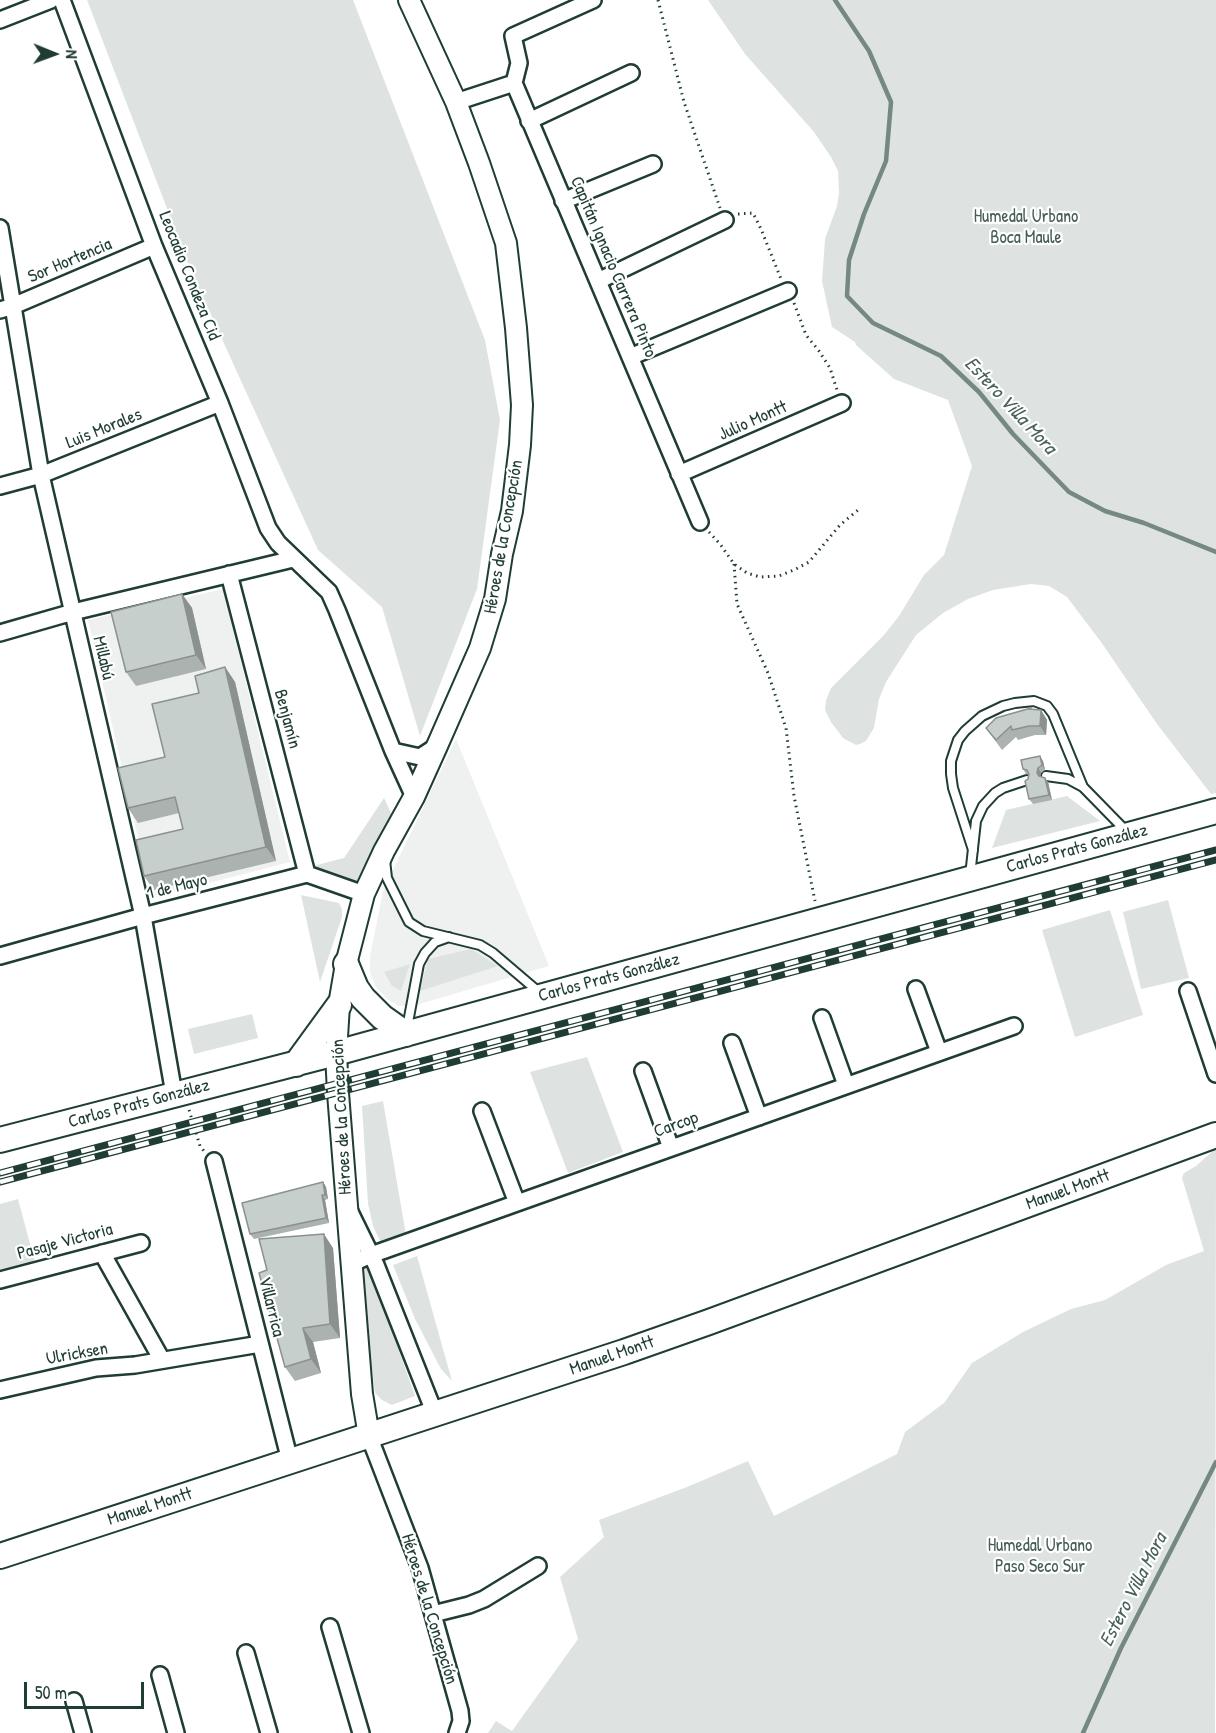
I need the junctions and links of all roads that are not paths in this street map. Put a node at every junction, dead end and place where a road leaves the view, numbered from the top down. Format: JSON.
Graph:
{"nodes":[{"id":1,"x":51,"y":0,"type":"edge"},
{"id":2,"x":63,"y":0,"type":"edge"},
{"id":3,"x":409,"y":0,"type":"edge"},
{"id":4,"x":593,"y":0,"type":"edge"},
{"id":5,"x":0,"y":20,"type":"edge"},
{"id":6,"x":631,"y":73,"type":"dead end"},
{"id":7,"x":514,"y":83,"type":"junction"},
{"id":8,"x":456,"y":102,"type":"junction"},
{"id":9,"x":530,"y":121,"type":"junction"},
{"id":10,"x":652,"y":164,"type":"dead end"},
{"id":11,"x":563,"y":201,"type":"junction"},
{"id":12,"x":725,"y":220,"type":"road end"},
{"id":13,"x":0,"y":228,"type":"edge"},
{"id":14,"x":154,"y":246,"type":"junction"},
{"id":15,"x":598,"y":281,"type":"junction"},
{"id":16,"x":788,"y":291,"type":"road end"},
{"id":17,"x":7,"y":308,"type":"edge"},
{"id":18,"x":630,"y":357,"type":"junction"},
{"id":19,"x":220,"y":403,"type":"junction"},
{"id":20,"x":842,"y":403,"type":"road end"},
{"id":21,"x":680,"y":474,"type":"junction"},
{"id":22,"x":41,"y":475,"type":"junction"},
{"id":23,"x":0,"y":486,"type":"edge"},
{"id":24,"x":699,"y":522,"type":"road end"},
{"id":25,"x":293,"y":559,"type":"junction"},
{"id":26,"x":229,"y":574,"type":"junction"},
{"id":27,"x":73,"y":612,"type":"junction"},
{"id":28,"x":0,"y":633,"type":"edge"},
{"id":29,"x":437,"y":746,"type":"junction"},
{"id":30,"x":393,"y":751,"type":"junction"},
{"id":31,"x":1047,"y":776,"type":"edge"},
{"id":32,"x":1027,"y":780,"type":"edge"},
{"id":33,"x":1083,"y":787,"type":"junction"},
{"id":34,"x":414,"y":797,"type":"junction"},
{"id":35,"x":1216,"y":811,"type":"edge"},
{"id":36,"x":1129,"y":835,"type":"junction"},
{"id":37,"x":973,"y":850,"type":"junction"},
{"id":38,"x":384,"y":851,"type":"junction"},
{"id":39,"x":307,"y":874,"type":"junction"},
{"id":40,"x":970,"y":879,"type":"junction"},
{"id":41,"x":364,"y":894,"type":"junction"},
{"id":42,"x":143,"y":916,"type":"junction"},
{"id":43,"x":451,"y":937,"type":"junction"},
{"id":44,"x":0,"y":956,"type":"edge"},
{"id":45,"x":346,"y":964,"type":"junction"},
{"id":46,"x":916,"y":989,"type":"dead end"},
{"id":47,"x":1188,"y":991,"type":"dead end"},
{"id":48,"x":543,"y":996,"type":"junction"},
{"id":49,"x":339,"y":1005,"type":"junction"},
{"id":50,"x":822,"y":1018,"type":"dead end"},
{"id":51,"x":1014,"y":1026,"type":"dead end"},
{"id":52,"x":406,"y":1034,"type":"junction"},
{"id":53,"x":732,"y":1042,"type":"dead end"},
{"id":54,"x":939,"y":1052,"type":"junction"},
{"id":55,"x":336,"y":1053,"type":"junction"},
{"id":56,"x":296,"y":1064,"type":"junction"},
{"id":57,"x":643,"y":1071,"type":"dead end"},
{"id":58,"x":1216,"y":1074,"type":"edge"},
{"id":59,"x":846,"y":1085,"type":"junction"},
{"id":60,"x":184,"y":1092,"type":"junction"},
{"id":61,"x":482,"y":1111,"type":"dead end"},
{"id":62,"x":759,"y":1117,"type":"junction"},
{"id":63,"x":1216,"y":1136,"type":"edge"},
{"id":64,"x":0,"y":1140,"type":"edge"},
{"id":65,"x":671,"y":1148,"type":"junction"},
{"id":66,"x":214,"y":1161,"type":"road end"},
{"id":67,"x":517,"y":1203,"type":"junction"},
{"id":68,"x":347,"y":1207,"type":"junction"},
{"id":69,"x":141,"y":1243,"type":"dead end"},
{"id":70,"x":102,"y":1253,"type":"junction"},
{"id":71,"x":371,"y":1255,"type":"junction"},
{"id":72,"x":351,"y":1264,"type":"junction"},
{"id":73,"x":0,"y":1280,"type":"edge"},
{"id":74,"x":261,"y":1344,"type":"junction"},
{"id":75,"x":162,"y":1360,"type":"junction"},
{"id":76,"x":0,"y":1390,"type":"edge"},
{"id":77,"x":435,"y":1414,"type":"junction"},
{"id":78,"x":369,"y":1436,"type":"junction"},
{"id":79,"x":290,"y":1461,"type":"junction"},
{"id":80,"x":0,"y":1556,"type":"edge"},
{"id":81,"x":538,"y":1566,"type":"dead end"},
{"id":82,"x":433,"y":1614,"type":"junction"},
{"id":83,"x":330,"y":1627,"type":"dead end"},
{"id":84,"x":246,"y":1653,"type":"dead end"},
{"id":85,"x":160,"y":1675,"type":"dead end"},
{"id":86,"x":74,"y":1701,"type":"dead end"},
{"id":87,"x":458,"y":1732,"type":"edge"},
{"id":88,"x":83,"y":1733,"type":"edge"},
{"id":89,"x":176,"y":1733,"type":"edge"},
{"id":90,"x":269,"y":1733,"type":"edge"},
{"id":91,"x":361,"y":1733,"type":"edge"}],
"edges":[{"from":1,"to":5,"type":"street"},
{"from":2,"to":14,"type":"street","name":"Leocadio Condeza Cid"},
{"from":3,"to":8,"type":"street","name":"Héroes de la Concepción"},
{"from":4,"to":7,"type":"street"},
{"from":6,"to":9,"type":"street"},
{"from":7,"to":8,"type":"street"},
{"from":7,"to":9,"type":"street","name":"Capitán Ignacio Carrera Pinto"},
{"from":8,"to":29,"type":"street","name":"Héroes de la Concepción"},
{"from":9,"to":11,"type":"street","name":"Capitán Ignacio Carrera Pinto"},
{"from":10,"to":11,"type":"street"},
{"from":11,"to":15,"type":"street","name":"Capitán Ignacio Carrera Pinto"},
{"from":12,"to":15,"type":"street"},
{"from":13,"to":17,"type":"street","name":"Millabú"},
{"from":14,"to":17,"type":"street","name":"Sor Hortencia"},
{"from":14,"to":19,"type":"street","name":"Leocadio Condeza Cid"},
{"from":15,"to":18,"type":"street","name":"Capitán Ignacio Carrera Pinto"},
{"from":16,"to":18,"type":"street"},
{"from":17,"to":22,"type":"street","name":"Millabú"},
{"from":18,"to":21,"type":"street","name":"Capitán Ignacio Carrera Pinto"},
{"from":19,"to":22,"type":"street","name":"Luis Morales"},
{"from":19,"to":25,"type":"street","name":"Leocadio Condeza Cid"},
{"from":20,"to":21,"type":"street","name":"Julio Montt"},
{"from":21,"to":24,"type":"street","name":"Capitán Ignacio Carrera Pinto"},
{"from":22,"to":23,"type":"street","name":"Luis Morales"},
{"from":22,"to":27,"type":"street","name":"Millabú"},
{"from":25,"to":26,"type":"street"},
{"from":25,"to":30,"type":"street","name":"Leocadio Condeza Cid"},
{"from":26,"to":27,"type":"street"},
{"from":26,"to":39,"type":"street","name":"Benjamín"},
{"from":27,"to":28,"type":"street"},
{"from":27,"to":42,"type":"street","name":"Millabú"},
{"from":29,"to":30,"type":"street"},
{"from":29,"to":34,"type":"street","name":"Héroes de la Concepción"},
{"from":30,"to":34,"type":"street","name":"Leocadio Condeza Cid"},
{"from":31,"to":33,"type":"lane"},
{"from":32,"to":37,"type":"lane"},
{"from":33,"to":36,"type":"lane"},
{"from":33,"to":37,"type":"lane"},
{"from":34,"to":38,"type":"street","name":"Héroes de la Concepción"},
{"from":35,"to":36,"type":"main road","name":"Carlos Prats González"},
{"from":36,"to":40,"type":"main road","name":"Carlos Prats González"},
{"from":37,"to":40,"type":"lane"},
{"from":38,"to":41,"type":"street","name":"Héroes de la Concepción"},
{"from":38,"to":43,"type":"lane"},
{"from":39,"to":41,"type":"street"},
{"from":39,"to":42,"type":"street","name":"1 de Mayo"},
{"from":40,"to":48,"type":"main road","name":"Carlos Prats González"},
{"from":41,"to":45,"type":"street","name":"Héroes de la Concepción"},
{"from":42,"to":44,"type":"street","name":"1 de Mayo"},
{"from":42,"to":60,"type":"street","name":"Millabú"},
{"from":43,"to":48,"type":"lane"},
{"from":43,"to":52,"type":"lane"},
{"from":45,"to":49,"type":"street","name":"Héroes de la Concepción"},
{"from":45,"to":52,"type":"main road"},
{"from":46,"to":54,"type":"street"},
{"from":47,"to":58,"type":"street"},
{"from":48,"to":52,"type":"main road","name":"Carlos Prats González"},
{"from":49,"to":55,"type":"street","name":"Héroes de la Concepción"},
{"from":49,"to":56,"type":"main road"},
{"from":50,"to":59,"type":"street"},
{"from":51,"to":54,"type":"street","name":"Carcop"},
{"from":52,"to":55,"type":"main road","name":"Carlos Prats González"},
{"from":53,"to":62,"type":"street"},
{"from":54,"to":59,"type":"street","name":"Carcop"},
{"from":55,"to":56,"type":"main road","name":"Carlos Prats González"},
{"from":55,"to":68,"type":"street","name":"Héroes de la Concepción"},
{"from":56,"to":60,"type":"main road","name":"Carlos Prats González"},
{"from":57,"to":65,"type":"street"},
{"from":59,"to":62,"type":"street","name":"Carcop"},
{"from":60,"to":64,"type":"main road","name":"Carlos Prats González"},
{"from":61,"to":67,"type":"street"},
{"from":62,"to":65,"type":"street","name":"Carcop"},
{"from":63,"to":77,"type":"main road","name":"Manuel Montt"},
{"from":65,"to":67,"type":"street","name":"Carcop"},
{"from":66,"to":74,"type":"street","name":"Villarrica"},
{"from":67,"to":71,"type":"street","name":"Carcop"},
{"from":68,"to":71,"type":"street","name":"Héroes de la Concepción"},
{"from":68,"to":72,"type":"street","name":"Héroes de la Concepción"},
{"from":69,"to":70,"type":"street","name":"Pasaje Victoria"},
{"from":70,"to":73,"type":"street","name":"Pasaje Victoria"},
{"from":70,"to":75,"type":"street"},
{"from":71,"to":72,"type":"street","name":"Carcop"},
{"from":71,"to":77,"type":"street","name":"Héroes de la Concepción"},
{"from":72,"to":78,"type":"street","name":"Héroes de la Concepción"},
{"from":74,"to":75,"type":"street","name":"Ulricksen"},
{"from":74,"to":79,"type":"street","name":"Villarrica"},
{"from":75,"to":76,"type":"street","name":"Ulricksen"},
{"from":77,"to":78,"type":"main road","name":"Manuel Montt"},
{"from":78,"to":79,"type":"main road","name":"Manuel Montt"},
{"from":78,"to":82,"type":"street","name":"Héroes de la Concepción"},
{"from":79,"to":80,"type":"main road","name":"Manuel Montt"},
{"from":81,"to":82,"type":"street"},
{"from":82,"to":87,"type":"street","name":"Héroes de la Concepción"},
{"from":83,"to":91,"type":"street"},
{"from":84,"to":90,"type":"street"},
{"from":85,"to":89,"type":"street"},
{"from":86,"to":88,"type":"street"}]}
